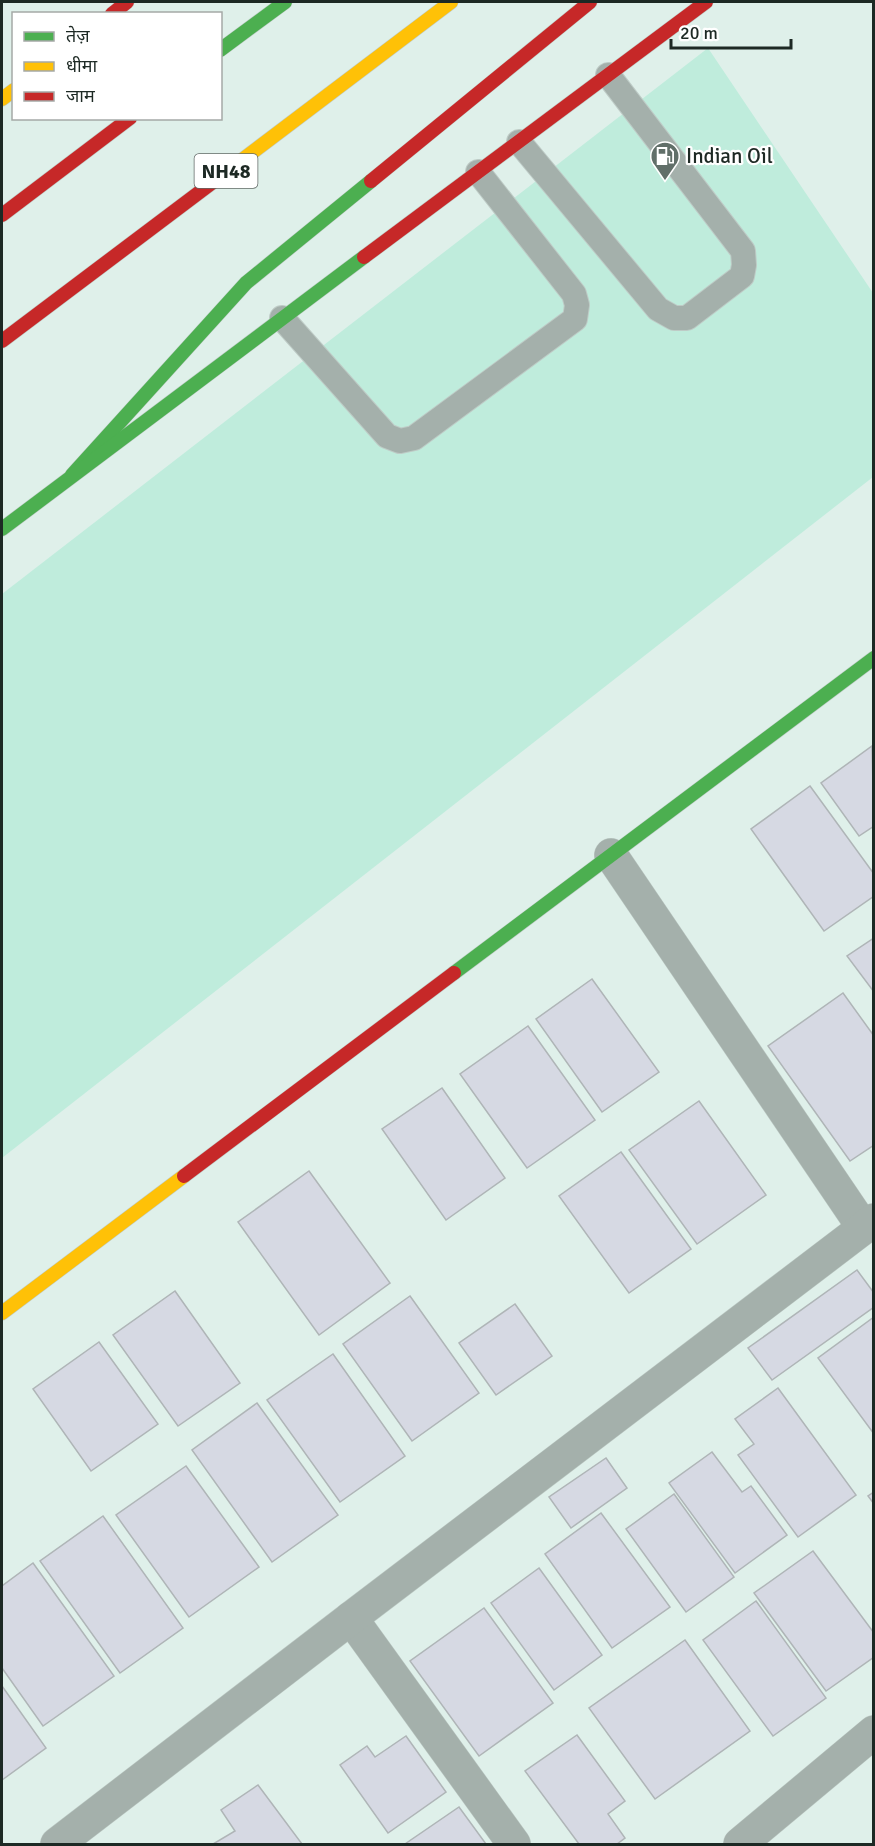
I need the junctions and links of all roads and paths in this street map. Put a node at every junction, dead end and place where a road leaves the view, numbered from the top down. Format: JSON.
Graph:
{"nodes":[{"id":1,"x":127,"y":2,"type":"edge"},
{"id":2,"x":285,"y":2,"type":"edge"},
{"id":3,"x":452,"y":2,"type":"edge"},
{"id":4,"x":590,"y":2,"type":"edge"},
{"id":5,"x":706,"y":2,"type":"edge"},
{"id":6,"x":114,"y":12,"type":"edge"},
{"id":7,"x":222,"y":49,"type":"edge"},
{"id":8,"x":608,"y":75,"type":"junction"},
{"id":9,"x":127,"y":120,"type":"edge"},
{"id":10,"x":519,"y":142,"type":"junction"},
{"id":11,"x":478,"y":172,"type":"junction"},
{"id":12,"x":2,"y":215,"type":"edge"},
{"id":13,"x":282,"y":318,"type":"junction"},
{"id":14,"x":2,"y":341,"type":"edge"},
{"id":15,"x":72,"y":475,"type":"junction"},
{"id":16,"x":2,"y":529,"type":"edge"},
{"id":17,"x":873,"y":658,"type":"edge"},
{"id":18,"x":611,"y":855,"type":"junction"},
{"id":19,"x":868,"y":1224,"type":"edge"},
{"id":20,"x":2,"y":1313,"type":"edge"},
{"id":21,"x":351,"y":1618,"type":"junction"},
{"id":22,"x":873,"y":1732,"type":"edge"},
{"id":23,"x":57,"y":1845,"type":"edge"},
{"id":24,"x":514,"y":1845,"type":"edge"},
{"id":25,"x":740,"y":1845,"type":"edge"}],
"edges":[{"from":1,"to":6,"type":"main road"},
{"from":2,"to":7,"type":"main road"},
{"from":3,"to":14,"type":"main road","number":"NH48"},
{"from":4,"to":15,"type":"main road"},
{"from":5,"to":8,"type":"main road"},
{"from":8,"to":10,"type":"main road"},
{"from":8,"to":10,"type":"lane"},
{"from":9,"to":12,"type":"main road"},
{"from":10,"to":11,"type":"main road"},
{"from":11,"to":13,"type":"main road"},
{"from":11,"to":13,"type":"lane"},
{"from":13,"to":15,"type":"main road"},
{"from":15,"to":16,"type":"main road"},
{"from":17,"to":18,"type":"main road"},
{"from":18,"to":19,"type":"street"},
{"from":18,"to":20,"type":"main road"},
{"from":19,"to":21,"type":"street"},
{"from":21,"to":23,"type":"street"},
{"from":21,"to":24,"type":"street"},
{"from":22,"to":25,"type":"street"}]}
